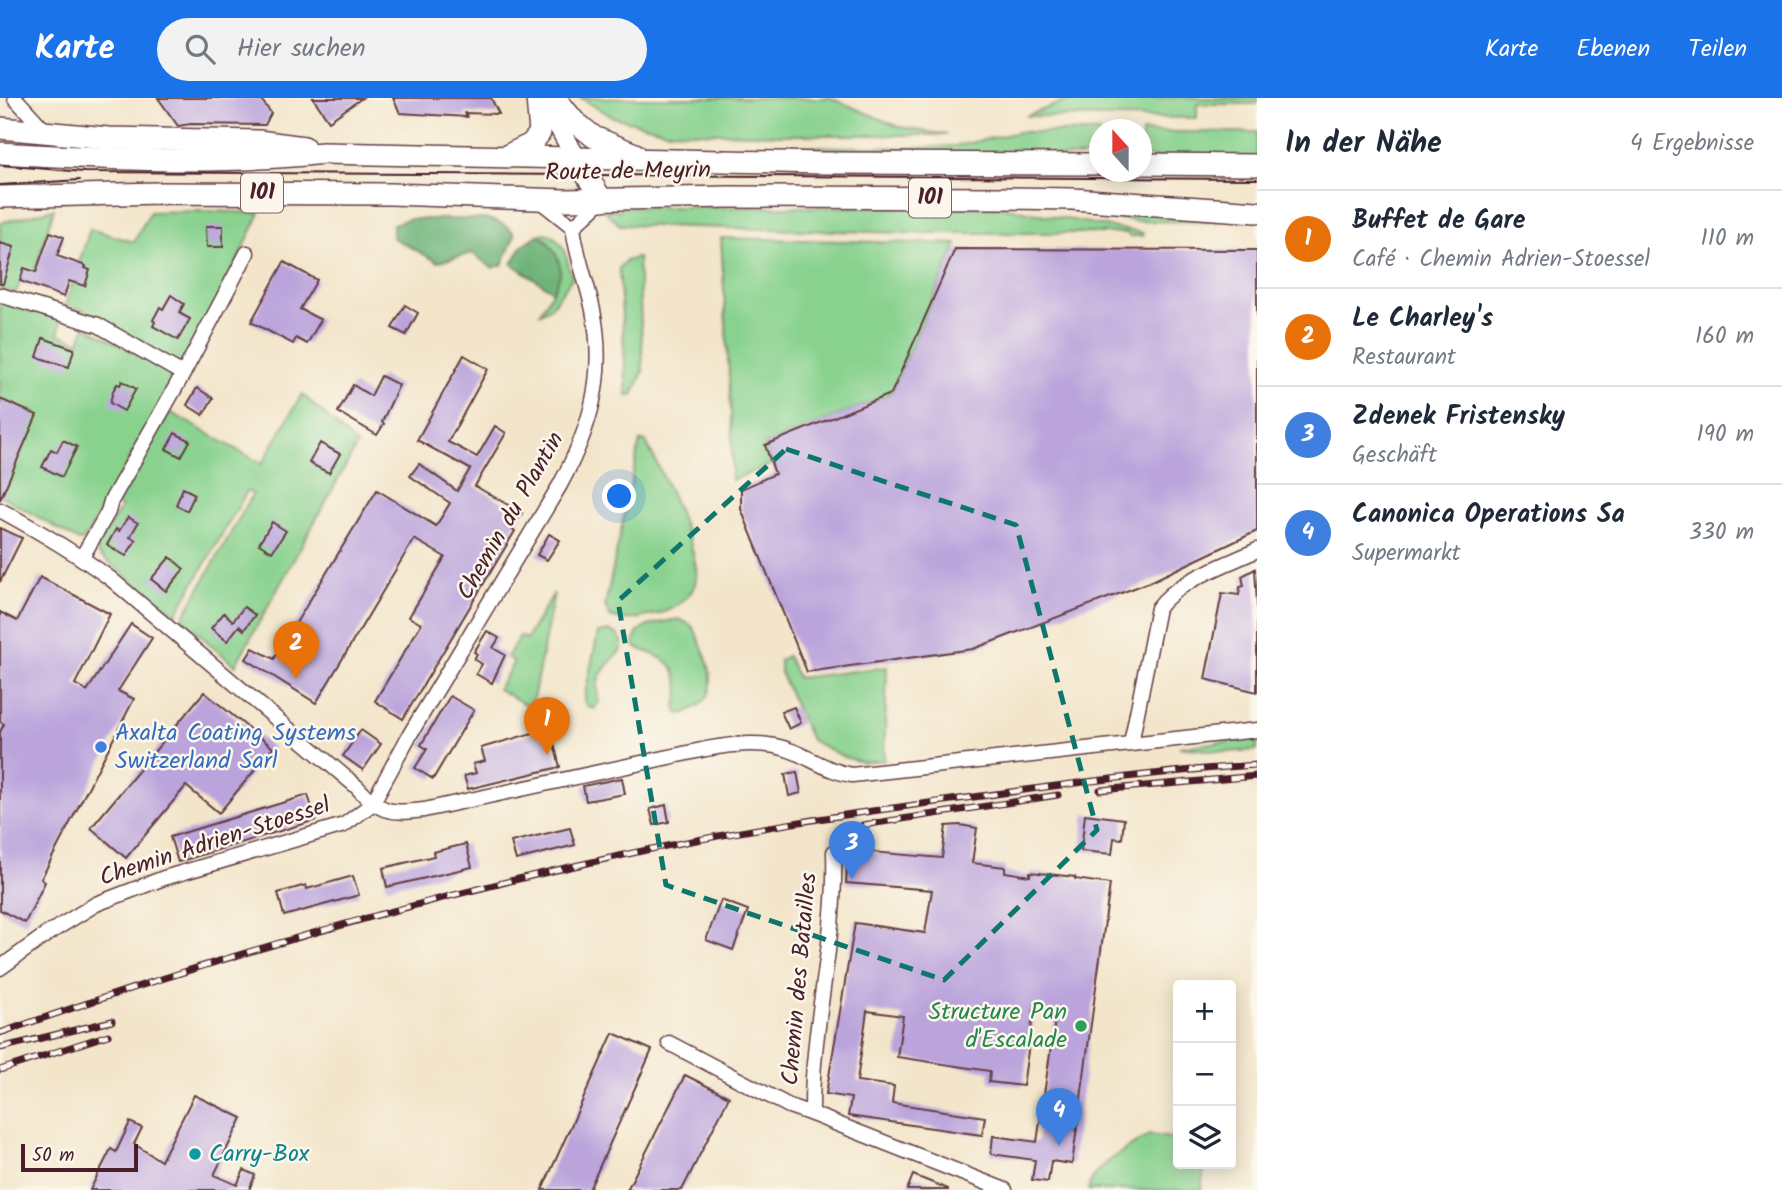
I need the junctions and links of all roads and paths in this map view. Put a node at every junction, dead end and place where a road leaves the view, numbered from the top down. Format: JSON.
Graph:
{"nodes":[{"id":1,"x":15,"y":98,"type":"edge"},
{"id":2,"x":537,"y":98,"type":"edge"},
{"id":3,"x":542,"y":98,"type":"edge"},
{"id":4,"x":555,"y":98,"type":"edge"},
{"id":5,"x":0,"y":128,"type":"edge"},
{"id":6,"x":46,"y":132,"type":"junction"},
{"id":7,"x":0,"y":153,"type":"edge"},
{"id":8,"x":323,"y":153,"type":"junction"},
{"id":9,"x":505,"y":156,"type":"junction"},
{"id":10,"x":576,"y":158,"type":"junction"},
{"id":11,"x":647,"y":159,"type":"junction"},
{"id":12,"x":1089,"y":164,"type":"edge"},
{"id":13,"x":1152,"y":164,"type":"edge"},
{"id":14,"x":1257,"y":165,"type":"edge"},
{"id":15,"x":60,"y":195,"type":"junction"},
{"id":16,"x":0,"y":197,"type":"edge"},
{"id":17,"x":538,"y":200,"type":"junction"},
{"id":18,"x":602,"y":200,"type":"junction"},
{"id":19,"x":1257,"y":212,"type":"edge"},
{"id":20,"x":0,"y":213,"type":"edge"},
{"id":21,"x":573,"y":227,"type":"junction"},
{"id":22,"x":247,"y":253,"type":"dead end"},
{"id":23,"x":0,"y":295,"type":"edge"},
{"id":24,"x":183,"y":373,"type":"junction"},
{"id":25,"x":0,"y":510,"type":"edge"},
{"id":26,"x":1257,"y":550,"type":"edge"},
{"id":27,"x":82,"y":558,"type":"junction"},
{"id":28,"x":1257,"y":730,"type":"edge"},
{"id":29,"x":1131,"y":743,"type":"junction"},
{"id":30,"x":372,"y":804,"type":"junction"},
{"id":31,"x":834,"y":852,"type":"dead end"},
{"id":32,"x":0,"y":968,"type":"edge"},
{"id":33,"x":669,"y":1043,"type":"dead end"},
{"id":34,"x":812,"y":1114,"type":"junction"},
{"id":35,"x":1005,"y":1190,"type":"edge"}],
"edges":[{"from":1,"to":6,"type":"street"},
{"from":2,"to":9,"type":"main road"},
{"from":3,"to":10,"type":"main road"},
{"from":4,"to":11,"type":"main road"},
{"from":5,"to":6,"type":"main road"},
{"from":6,"to":8,"type":"main road"},
{"from":7,"to":8,"type":"main road","name":"Route de Meyrin","number":"101"},
{"from":8,"to":9,"type":"main road","name":"Route de Meyrin","number":"101"},
{"from":9,"to":10,"type":"main road","name":"Route de Meyrin","number":"101"},
{"from":10,"to":11,"type":"main road","name":"Route de Meyrin","number":"101"},
{"from":10,"to":18,"type":"main road"},
{"from":11,"to":12,"type":"main road","name":"Route de Meyrin","number":"101"},
{"from":13,"to":14,"type":"main road"},
{"from":15,"to":16,"type":"main road","name":"Route de Meyrin","number":"101"},
{"from":15,"to":17,"type":"main road","name":"Route de Meyrin","number":"101"},
{"from":15,"to":20,"type":"main road"},
{"from":17,"to":18,"type":"main road","name":"Route de Meyrin","number":"101"},
{"from":17,"to":21,"type":"street"},
{"from":18,"to":19,"type":"main road","name":"Route de Meyrin","number":"101"},
{"from":18,"to":21,"type":"street"},
{"from":21,"to":30,"type":"street","name":"Chemin du Plantin"},
{"from":22,"to":24,"type":"street"},
{"from":23,"to":24,"type":"street"},
{"from":24,"to":27,"type":"street"},
{"from":25,"to":27,"type":"street"},
{"from":26,"to":29,"type":"street"},
{"from":27,"to":30,"type":"street"},
{"from":28,"to":29,"type":"street"},
{"from":29,"to":30,"type":"street"},
{"from":30,"to":32,"type":"street","name":"Chemin Adrien-Stoessel"},
{"from":31,"to":34,"type":"street","name":"Chemin des Batailles"},
{"from":33,"to":34,"type":"street"},
{"from":34,"to":35,"type":"street","name":"Chemin des Batailles"}]}
